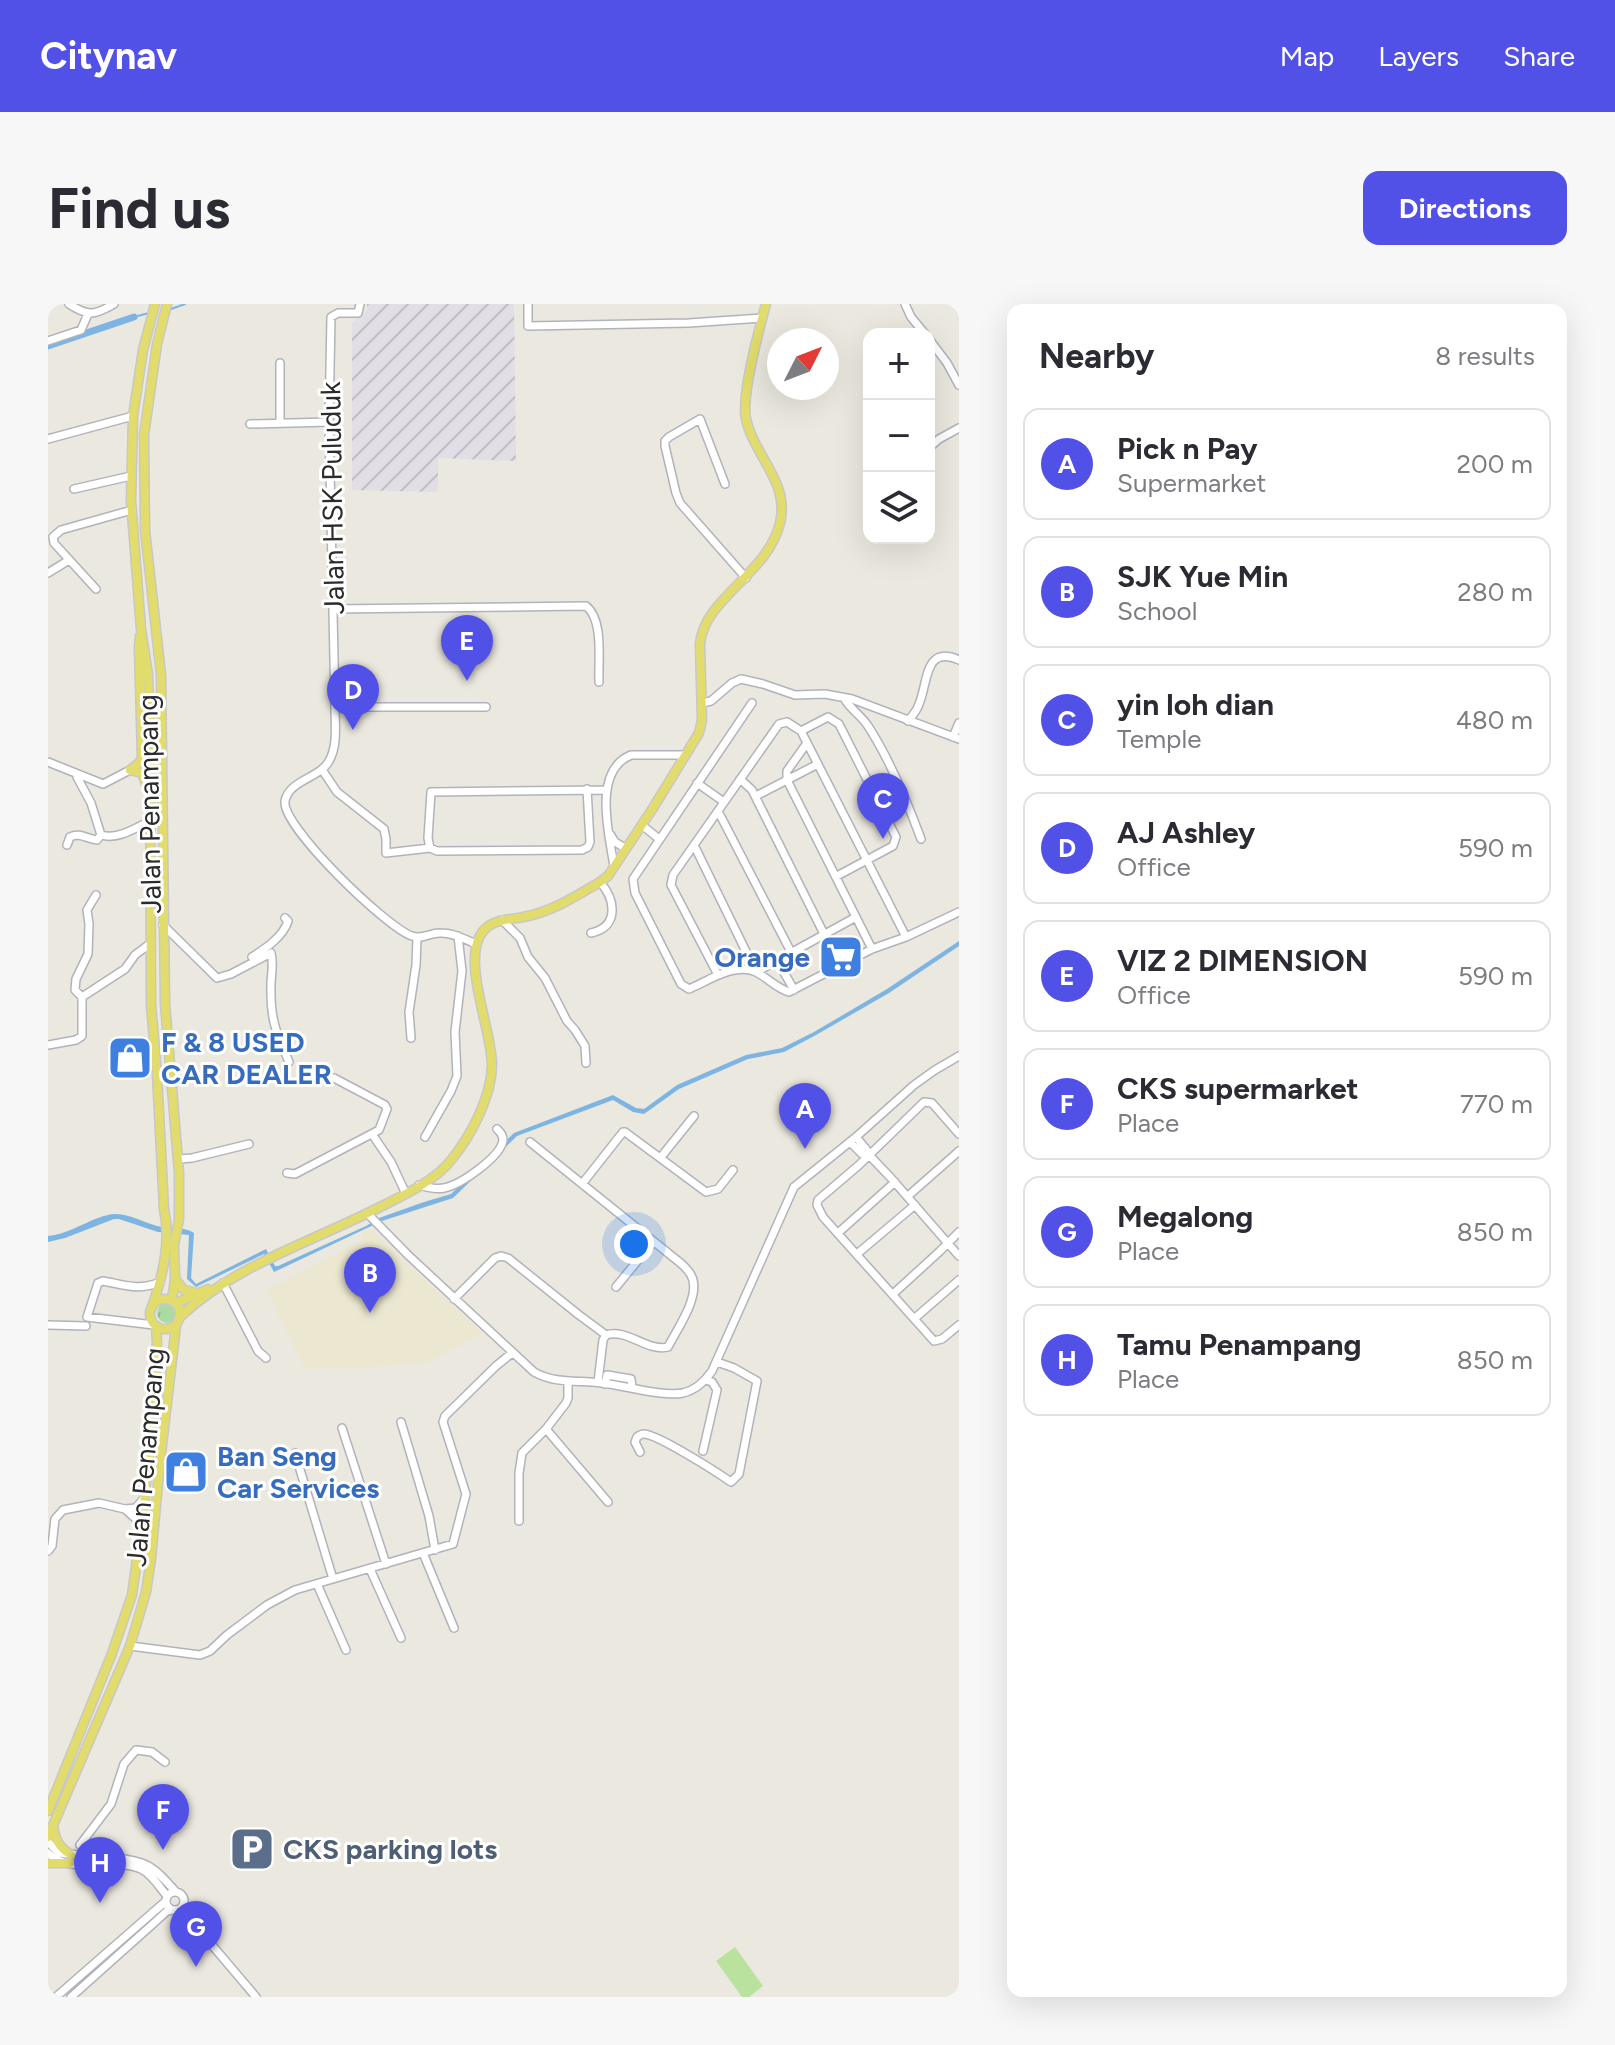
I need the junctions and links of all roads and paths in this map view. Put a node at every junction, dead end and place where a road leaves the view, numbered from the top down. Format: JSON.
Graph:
{"nodes":[{"id":1,"x":69,"y":304,"type":"edge"},
{"id":2,"x":114,"y":304,"type":"edge"},
{"id":3,"x":155,"y":304,"type":"edge"},
{"id":4,"x":167,"y":304,"type":"edge"},
{"id":5,"x":528,"y":304,"type":"edge"},
{"id":6,"x":766,"y":304,"type":"edge"},
{"id":7,"x":905,"y":304,"type":"edge"},
{"id":8,"x":359,"y":308,"type":"edge"},
{"id":9,"x":88,"y":314,"type":"junction"},
{"id":10,"x":762,"y":318,"type":"junction"},
{"id":11,"x":920,"y":328,"type":"edge"},
{"id":12,"x":48,"y":341,"type":"edge"},
{"id":13,"x":935,"y":347,"type":"edge"},
{"id":14,"x":280,"y":363,"type":"dead end"},
{"id":15,"x":959,"y":385,"type":"edge"},
{"id":16,"x":133,"y":416,"type":"junction"},
{"id":17,"x":329,"y":422,"type":"junction"},
{"id":18,"x":280,"y":423,"type":"junction"},
{"id":19,"x":250,"y":424,"type":"dead end"},
{"id":20,"x":959,"y":428,"type":"edge"},
{"id":21,"x":48,"y":439,"type":"edge"},
{"id":22,"x":935,"y":443,"type":"edge"},
{"id":23,"x":131,"y":476,"type":"junction"},
{"id":24,"x":725,"y":484,"type":"dead end"},
{"id":25,"x":74,"y":489,"type":"dead end"},
{"id":26,"x":132,"y":510,"type":"junction"},
{"id":27,"x":50,"y":535,"type":"edge"},
{"id":28,"x":69,"y":560,"type":"junction"},
{"id":29,"x":48,"y":573,"type":"edge"},
{"id":30,"x":746,"y":578,"type":"junction"},
{"id":31,"x":96,"y":589,"type":"dead end"},
{"id":32,"x":333,"y":609,"type":"junction"},
{"id":33,"x":141,"y":629,"type":"junction"},
{"id":34,"x":156,"y":632,"type":"junction"},
{"id":35,"x":146,"y":650,"type":"junction"},
{"id":36,"x":959,"y":660,"type":"edge"},
{"id":37,"x":599,"y":682,"type":"dead end"},
{"id":38,"x":844,"y":698,"type":"junction"},
{"id":39,"x":702,"y":703,"type":"junction"},
{"id":40,"x":752,"y":703,"type":"dead end"},
{"id":41,"x":335,"y":707,"type":"junction"},
{"id":42,"x":486,"y":707,"type":"dead end"},
{"id":43,"x":908,"y":721,"type":"junction"},
{"id":44,"x":959,"y":723,"type":"edge"},
{"id":45,"x":801,"y":731,"type":"junction"},
{"id":46,"x":956,"y":738,"type":"edge"},
{"id":47,"x":807,"y":743,"type":"junction"},
{"id":48,"x":685,"y":755,"type":"junction"},
{"id":49,"x":660,"y":756,"type":"junction"},
{"id":50,"x":48,"y":762,"type":"edge"},
{"id":51,"x":818,"y":764,"type":"junction"},
{"id":52,"x":677,"y":768,"type":"junction"},
{"id":53,"x":130,"y":770,"type":"junction"},
{"id":54,"x":323,"y":771,"type":"junction"},
{"id":55,"x":77,"y":774,"type":"junction"},
{"id":56,"x":740,"y":779,"type":"junction"},
{"id":57,"x":787,"y":780,"type":"junction"},
{"id":58,"x":697,"y":783,"type":"junction"},
{"id":59,"x":587,"y":789,"type":"junction"},
{"id":60,"x":606,"y":790,"type":"junction"},
{"id":61,"x":150,"y":795,"type":"junction"},
{"id":62,"x":756,"y":796,"type":"junction"},
{"id":63,"x":724,"y":802,"type":"junction"},
{"id":64,"x":718,"y":811,"type":"junction"},
{"id":65,"x":150,"y":821,"type":"junction"},
{"id":66,"x":642,"y":825,"type":"junction"},
{"id":67,"x":609,"y":832,"type":"junction"},
{"id":68,"x":101,"y":835,"type":"junction"},
{"id":69,"x":659,"y":839,"type":"junction"},
{"id":70,"x":921,"y":839,"type":"dead end"},
{"id":71,"x":67,"y":845,"type":"dead end"},
{"id":72,"x":694,"y":845,"type":"junction"},
{"id":73,"x":430,"y":848,"type":"junction"},
{"id":74,"x":625,"y":848,"type":"junction"},
{"id":75,"x":868,"y":861,"type":"junction"},
{"id":76,"x":614,"y":866,"type":"junction"},
{"id":77,"x":837,"y":876,"type":"junction"},
{"id":78,"x":600,"y":882,"type":"junction"},
{"id":79,"x":96,"y":895,"type":"dead end"},
{"id":80,"x":959,"y":912,"type":"edge"},
{"id":81,"x":856,"y":917,"type":"junction"},
{"id":82,"x":285,"y":918,"type":"dead end"},
{"id":83,"x":502,"y":920,"type":"junction"},
{"id":84,"x":163,"y":925,"type":"junction"},
{"id":85,"x":591,"y":933,"type":"dead end"},
{"id":86,"x":824,"y":934,"type":"junction"},
{"id":87,"x":458,"y":936,"type":"junction"},
{"id":88,"x":906,"y":937,"type":"junction"},
{"id":89,"x":417,"y":938,"type":"junction"},
{"id":90,"x":151,"y":943,"type":"junction"},
{"id":91,"x":476,"y":944,"type":"junction"},
{"id":92,"x":872,"y":949,"type":"junction"},
{"id":93,"x":791,"y":952,"type":"junction"},
{"id":94,"x":777,"y":960,"type":"junction"},
{"id":95,"x":756,"y":972,"type":"junction"},
{"id":96,"x":223,"y":975,"type":"junction"},
{"id":97,"x":718,"y":975,"type":"junction"},
{"id":98,"x":794,"y":990,"type":"junction"},
{"id":99,"x":82,"y":997,"type":"junction"},
{"id":100,"x":411,"y":1038,"type":"dead end"},
{"id":101,"x":48,"y":1045,"type":"edge"},
{"id":102,"x":959,"y":1056,"type":"edge"},
{"id":103,"x":289,"y":1062,"type":"dead end"},
{"id":104,"x":586,"y":1063,"type":"dead end"},
{"id":105,"x":334,"y":1078,"type":"dead end"},
{"id":106,"x":694,"y":1116,"type":"dead end"},
{"id":107,"x":497,"y":1129,"type":"dead end"},
{"id":108,"x":372,"y":1134,"type":"junction"},
{"id":109,"x":959,"y":1134,"type":"edge"},
{"id":110,"x":425,"y":1137,"type":"dead end"},
{"id":111,"x":853,"y":1139,"type":"junction"},
{"id":112,"x":530,"y":1142,"type":"dead end"},
{"id":113,"x":249,"y":1144,"type":"dead end"},
{"id":114,"x":959,"y":1151,"type":"edge"},
{"id":115,"x":869,"y":1155,"type":"junction"},
{"id":116,"x":661,"y":1157,"type":"junction"},
{"id":117,"x":179,"y":1159,"type":"junction"},
{"id":118,"x":733,"y":1170,"type":"dead end"},
{"id":119,"x":287,"y":1173,"type":"dead end"},
{"id":120,"x":895,"y":1182,"type":"junction"},
{"id":121,"x":582,"y":1184,"type":"junction"},
{"id":122,"x":419,"y":1185,"type":"junction"},
{"id":123,"x":406,"y":1194,"type":"junction"},
{"id":124,"x":908,"y":1196,"type":"junction"},
{"id":125,"x":915,"y":1205,"type":"junction"},
{"id":126,"x":367,"y":1213,"type":"junction"},
{"id":127,"x":959,"y":1232,"type":"edge"},
{"id":128,"x":838,"y":1233,"type":"junction"},
{"id":129,"x":171,"y":1242,"type":"junction"},
{"id":130,"x":653,"y":1242,"type":"junction"},
{"id":131,"x":948,"y":1243,"type":"junction"},
{"id":132,"x":857,"y":1254,"type":"junction"},
{"id":133,"x":959,"y":1256,"type":"edge"},
{"id":134,"x":175,"y":1279,"type":"junction"},
{"id":135,"x":959,"y":1280,"type":"edge"},
{"id":136,"x":160,"y":1282,"type":"junction"},
{"id":137,"x":220,"y":1285,"type":"junction"},
{"id":138,"x":616,"y":1287,"type":"dead end"},
{"id":139,"x":198,"y":1293,"type":"junction"},
{"id":140,"x":893,"y":1294,"type":"junction"},
{"id":141,"x":454,"y":1299,"type":"junction"},
{"id":142,"x":174,"y":1302,"type":"junction"},
{"id":143,"x":153,"y":1304,"type":"junction"},
{"id":144,"x":181,"y":1316,"type":"junction"},
{"id":145,"x":915,"y":1318,"type":"junction"},
{"id":146,"x":87,"y":1322,"type":"junction"},
{"id":147,"x":48,"y":1325,"type":"edge"},
{"id":148,"x":959,"y":1325,"type":"edge"},
{"id":149,"x":155,"y":1326,"type":"junction"},
{"id":150,"x":176,"y":1326,"type":"junction"},
{"id":151,"x":606,"y":1335,"type":"junction"},
{"id":152,"x":512,"y":1353,"type":"junction"},
{"id":153,"x":266,"y":1358,"type":"dead end"},
{"id":154,"x":717,"y":1362,"type":"junction"},
{"id":155,"x":706,"y":1380,"type":"junction"},
{"id":156,"x":568,"y":1382,"type":"junction"},
{"id":157,"x":602,"y":1383,"type":"junction"},
{"id":158,"x":401,"y":1422,"type":"dead end"},
{"id":159,"x":342,"y":1428,"type":"dead end"},
{"id":160,"x":546,"y":1429,"type":"junction"},
{"id":161,"x":703,"y":1451,"type":"dead end"},
{"id":162,"x":640,"y":1452,"type":"dead end"},
{"id":163,"x":295,"y":1453,"type":"dead end"},
{"id":164,"x":144,"y":1497,"type":"junction"},
{"id":165,"x":608,"y":1502,"type":"dead end"},
{"id":166,"x":125,"y":1509,"type":"junction"},
{"id":167,"x":519,"y":1521,"type":"dead end"},
{"id":168,"x":140,"y":1533,"type":"junction"},
{"id":169,"x":435,"y":1550,"type":"junction"},
{"id":170,"x":48,"y":1551,"type":"edge"},
{"id":171,"x":423,"y":1553,"type":"junction"},
{"id":172,"x":386,"y":1564,"type":"junction"},
{"id":173,"x":370,"y":1569,"type":"junction"},
{"id":174,"x":333,"y":1579,"type":"junction"},
{"id":175,"x":317,"y":1584,"type":"junction"},
{"id":176,"x":454,"y":1628,"type":"dead end"},
{"id":177,"x":401,"y":1638,"type":"dead end"},
{"id":178,"x":130,"y":1646,"type":"junction"},
{"id":179,"x":346,"y":1650,"type":"dead end"},
{"id":180,"x":165,"y":1762,"type":"dead end"},
{"id":181,"x":51,"y":1812,"type":"edge"},
{"id":182,"x":48,"y":1839,"type":"edge"},
{"id":183,"x":48,"y":1853,"type":"edge"},
{"id":184,"x":118,"y":1854,"type":"dead end"},
{"id":185,"x":70,"y":1859,"type":"junction"},
{"id":186,"x":48,"y":1863,"type":"edge"},
{"id":187,"x":167,"y":1882,"type":"junction"},
{"id":188,"x":176,"y":1892,"type":"junction"},
{"id":189,"x":167,"y":1899,"type":"junction"},
{"id":190,"x":184,"y":1901,"type":"junction"},
{"id":191,"x":174,"y":1910,"type":"junction"},
{"id":192,"x":195,"y":1925,"type":"junction"},
{"id":193,"x":56,"y":1997,"type":"edge"},
{"id":194,"x":71,"y":1997,"type":"edge"},
{"id":195,"x":256,"y":1997,"type":"edge"}],
"edges":[{"from":1,"to":9,"type":"street"},
{"from":2,"to":9,"type":"street"},
{"from":3,"to":16,"type":"main road","name":"Jalan Penampang"},
{"from":4,"to":34,"type":"main road","name":"Jalan Penampang"},
{"from":5,"to":10,"type":"street"},
{"from":6,"to":10,"type":"main road"},
{"from":7,"to":11,"type":"street"},
{"from":8,"to":17,"type":"street","name":"Jalan HSK Puluduk"},
{"from":9,"to":12,"type":"street"},
{"from":10,"to":30,"type":"main road"},
{"from":13,"to":15,"type":"street"},
{"from":14,"to":18,"type":"street"},
{"from":16,"to":21,"type":"street"},
{"from":16,"to":23,"type":"main road","name":"Jalan Penampang"},
{"from":17,"to":18,"type":"street"},
{"from":17,"to":32,"type":"street","name":"Jalan HSK Puluduk"},
{"from":18,"to":19,"type":"street"},
{"from":20,"to":22,"type":"street"},
{"from":23,"to":25,"type":"street"},
{"from":23,"to":26,"type":"main road","name":"Jalan Penampang"},
{"from":24,"to":30,"type":"street"},
{"from":26,"to":27,"type":"street"},
{"from":26,"to":33,"type":"main road","name":"Jalan Penampang"},
{"from":27,"to":28,"type":"street"},
{"from":28,"to":29,"type":"street"},
{"from":28,"to":31,"type":"street"},
{"from":30,"to":39,"type":"main road"},
{"from":32,"to":37,"type":"street"},
{"from":32,"to":41,"type":"street","name":"Jalan HSK Puluduk"},
{"from":33,"to":35,"type":"main road","name":"Jalan Penampang"},
{"from":33,"to":53,"type":"main road"},
{"from":34,"to":35,"type":"main road"},
{"from":34,"to":84,"type":"main road","name":"Jalan Penampang"},
{"from":35,"to":61,"type":"main road","name":"Jalan Penampang"},
{"from":36,"to":43,"type":"street"},
{"from":38,"to":39,"type":"street"},
{"from":38,"to":43,"type":"street"},
{"from":38,"to":70,"type":"street"},
{"from":39,"to":48,"type":"main road"},
{"from":40,"to":58,"type":"street"},
{"from":41,"to":42,"type":"street"},
{"from":41,"to":54,"type":"street","name":"Jalan HSK Puluduk"},
{"from":43,"to":46,"type":"street"},
{"from":44,"to":46,"type":"street"},
{"from":45,"to":47,"type":"street"},
{"from":45,"to":56,"type":"street"},
{"from":45,"to":75,"type":"street"},
{"from":47,"to":51,"type":"street"},
{"from":47,"to":57,"type":"street"},
{"from":48,"to":49,"type":"street"},
{"from":48,"to":52,"type":"main road"},
{"from":49,"to":52,"type":"street"},
{"from":49,"to":60,"type":"street"},
{"from":50,"to":55,"type":"street"},
{"from":51,"to":57,"type":"street"},
{"from":51,"to":75,"type":"street"},
{"from":52,"to":66,"type":"main road"},
{"from":53,"to":55,"type":"street"},
{"from":53,"to":61,"type":"main road"},
{"from":54,"to":73,"type":"street"},
{"from":54,"to":89,"type":"street"},
{"from":55,"to":68,"type":"street"},
{"from":56,"to":62,"type":"street"},
{"from":56,"to":63,"type":"street"},
{"from":57,"to":62,"type":"street"},
{"from":57,"to":77,"type":"street"},
{"from":58,"to":63,"type":"street"},
{"from":58,"to":69,"type":"street"},
{"from":59,"to":60,"type":"street"},
{"from":59,"to":73,"type":"street"},
{"from":59,"to":73,"type":"street"},
{"from":60,"to":67,"type":"street"},
{"from":61,"to":65,"type":"main road","name":"Jalan Penampang"},
{"from":62,"to":86,"type":"street"},
{"from":63,"to":64,"type":"street"},
{"from":64,"to":72,"type":"street"},
{"from":64,"to":93,"type":"street"},
{"from":65,"to":68,"type":"street"},
{"from":65,"to":90,"type":"main road","name":"Jalan Penampang"},
{"from":66,"to":69,"type":"street"},
{"from":66,"to":74,"type":"main road"},
{"from":67,"to":74,"type":"street"},
{"from":67,"to":76,"type":"street"},
{"from":68,"to":71,"type":"street"},
{"from":69,"to":97,"type":"street"},
{"from":72,"to":95,"type":"street"},
{"from":72,"to":97,"type":"street"},
{"from":74,"to":76,"type":"main road"},
{"from":75,"to":77,"type":"street"},
{"from":75,"to":88,"type":"street"},
{"from":76,"to":78,"type":"main road"},
{"from":77,"to":81,"type":"street"},
{"from":78,"to":83,"type":"main road"},
{"from":78,"to":85,"type":"street"},
{"from":79,"to":99,"type":"street"},
{"from":80,"to":88,"type":"street"},
{"from":81,"to":86,"type":"street"},
{"from":81,"to":92,"type":"street"},
{"from":82,"to":96,"type":"street"},
{"from":83,"to":91,"type":"main road"},
{"from":83,"to":104,"type":"street"},
{"from":84,"to":96,"type":"street"},
{"from":84,"to":117,"type":"main road","name":"Jalan Penampang"},
{"from":86,"to":93,"type":"street"},
{"from":87,"to":89,"type":"street"},
{"from":87,"to":91,"type":"street"},
{"from":87,"to":110,"type":"street"},
{"from":88,"to":92,"type":"street"},
{"from":89,"to":100,"type":"street"},
{"from":90,"to":99,"type":"street"},
{"from":90,"to":129,"type":"main road","name":"Jalan Penampang"},
{"from":91,"to":122,"type":"main road"},
{"from":92,"to":98,"type":"street"},
{"from":93,"to":94,"type":"street"},
{"from":94,"to":95,"type":"street"},
{"from":94,"to":98,"type":"street"},
{"from":95,"to":97,"type":"street"},
{"from":95,"to":98,"type":"street"},
{"from":96,"to":103,"type":"street"},
{"from":99,"to":101,"type":"street"},
{"from":102,"to":111,"type":"street"},
{"from":105,"to":108,"type":"street"},
{"from":106,"to":116,"type":"street"},
{"from":107,"to":122,"type":"street"},
{"from":108,"to":119,"type":"street"},
{"from":108,"to":123,"type":"street"},
{"from":109,"to":115,"type":"street"},
{"from":111,"to":115,"type":"street"},
{"from":111,"to":154,"type":"street"},
{"from":112,"to":121,"type":"street"},
{"from":113,"to":117,"type":"street"},
{"from":114,"to":124,"type":"street"},
{"from":115,"to":120,"type":"street"},
{"from":115,"to":128,"type":"street"},
{"from":116,"to":118,"type":"street"},
{"from":116,"to":121,"type":"street"},
{"from":117,"to":129,"type":"main road","name":"Jalan Penampang"},
{"from":120,"to":124,"type":"street"},
{"from":120,"to":128,"type":"street"},
{"from":121,"to":130,"type":"street"},
{"from":122,"to":123,"type":"main road"},
{"from":123,"to":126,"type":"main road"},
{"from":124,"to":125,"type":"street"},
{"from":125,"to":131,"type":"street"},
{"from":125,"to":132,"type":"street"},
{"from":126,"to":137,"type":"main road"},
{"from":126,"to":141,"type":"street"},
{"from":127,"to":131,"type":"street"},
{"from":128,"to":132,"type":"street"},
{"from":129,"to":134,"type":"main road","name":"Jalan Penampang"},
{"from":129,"to":136,"type":"main road","name":"Jalan Penampang"},
{"from":130,"to":138,"type":"street"},
{"from":130,"to":151,"type":"street"},
{"from":131,"to":133,"type":"street"},
{"from":131,"to":140,"type":"street"},
{"from":132,"to":140,"type":"street"},
{"from":134,"to":139,"type":"main road"},
{"from":134,"to":142,"type":"main road","name":"Jalan Penampang"},
{"from":135,"to":145,"type":"street"},
{"from":136,"to":143,"type":"main road","name":"Jalan Penampang"},
{"from":136,"to":146,"type":"street"},
{"from":137,"to":139,"type":"main road"},
{"from":137,"to":144,"type":"main road"},
{"from":137,"to":153,"type":"street"},
{"from":139,"to":142,"type":"main road"},
{"from":140,"to":145,"type":"street"},
{"from":141,"to":151,"type":"street"},
{"from":141,"to":152,"type":"street"},
{"from":142,"to":143,"type":"main road"},
{"from":142,"to":144,"type":"main road"},
{"from":143,"to":149,"type":"main road"},
{"from":144,"to":150,"type":"main road"},
{"from":145,"to":148,"type":"street"},
{"from":146,"to":147,"type":"street"},
{"from":146,"to":149,"type":"street"},
{"from":149,"to":150,"type":"main road"},
{"from":149,"to":164,"type":"main road","name":"Jalan Penampang"},
{"from":150,"to":178,"type":"main road","name":"Jalan Penampang"},
{"from":151,"to":157,"type":"street"},
{"from":152,"to":156,"type":"street"},
{"from":152,"to":169,"type":"street"},
{"from":154,"to":155,"type":"street"},
{"from":154,"to":162,"type":"street"},
{"from":155,"to":157,"type":"street"},
{"from":155,"to":161,"type":"street"},
{"from":156,"to":157,"type":"street"},
{"from":156,"to":160,"type":"street"},
{"from":158,"to":169,"type":"street"},
{"from":159,"to":172,"type":"street"},
{"from":160,"to":165,"type":"street"},
{"from":160,"to":167,"type":"street"},
{"from":163,"to":174,"type":"street"},
{"from":164,"to":166,"type":"street"},
{"from":164,"to":168,"type":"main road","name":"Jalan Penampang"},
{"from":166,"to":168,"type":"street"},
{"from":166,"to":170,"type":"street"},
{"from":168,"to":181,"type":"main road","name":"Jalan Penampang"},
{"from":169,"to":171,"type":"street"},
{"from":171,"to":172,"type":"street"},
{"from":171,"to":176,"type":"street"},
{"from":172,"to":173,"type":"street"},
{"from":173,"to":174,"type":"street"},
{"from":173,"to":177,"type":"street"},
{"from":174,"to":175,"type":"street"},
{"from":175,"to":178,"type":"street"},
{"from":175,"to":179,"type":"street"},
{"from":178,"to":181,"type":"main road","name":"Jalan Penampang"},
{"from":180,"to":184,"type":"street"},
{"from":181,"to":182,"type":"main road","name":"Jalan Penampang"},
{"from":181,"to":185,"type":"main road"},
{"from":182,"to":185,"type":"street"},
{"from":183,"to":185,"type":"street"},
{"from":185,"to":186,"type":"main road"},
{"from":185,"to":187,"type":"street"},
{"from":185,"to":189,"type":"street"},
{"from":187,"to":188,"type":"street"},
{"from":187,"to":189,"type":"street"},
{"from":188,"to":189,"type":"street"},
{"from":188,"to":190,"type":"street"},
{"from":189,"to":191,"type":"street"},
{"from":189,"to":193,"type":"street"},
{"from":190,"to":191,"type":"street"},
{"from":190,"to":192,"type":"street"},
{"from":191,"to":192,"type":"street"},
{"from":191,"to":194,"type":"street"},
{"from":192,"to":195,"type":"street"}]}
